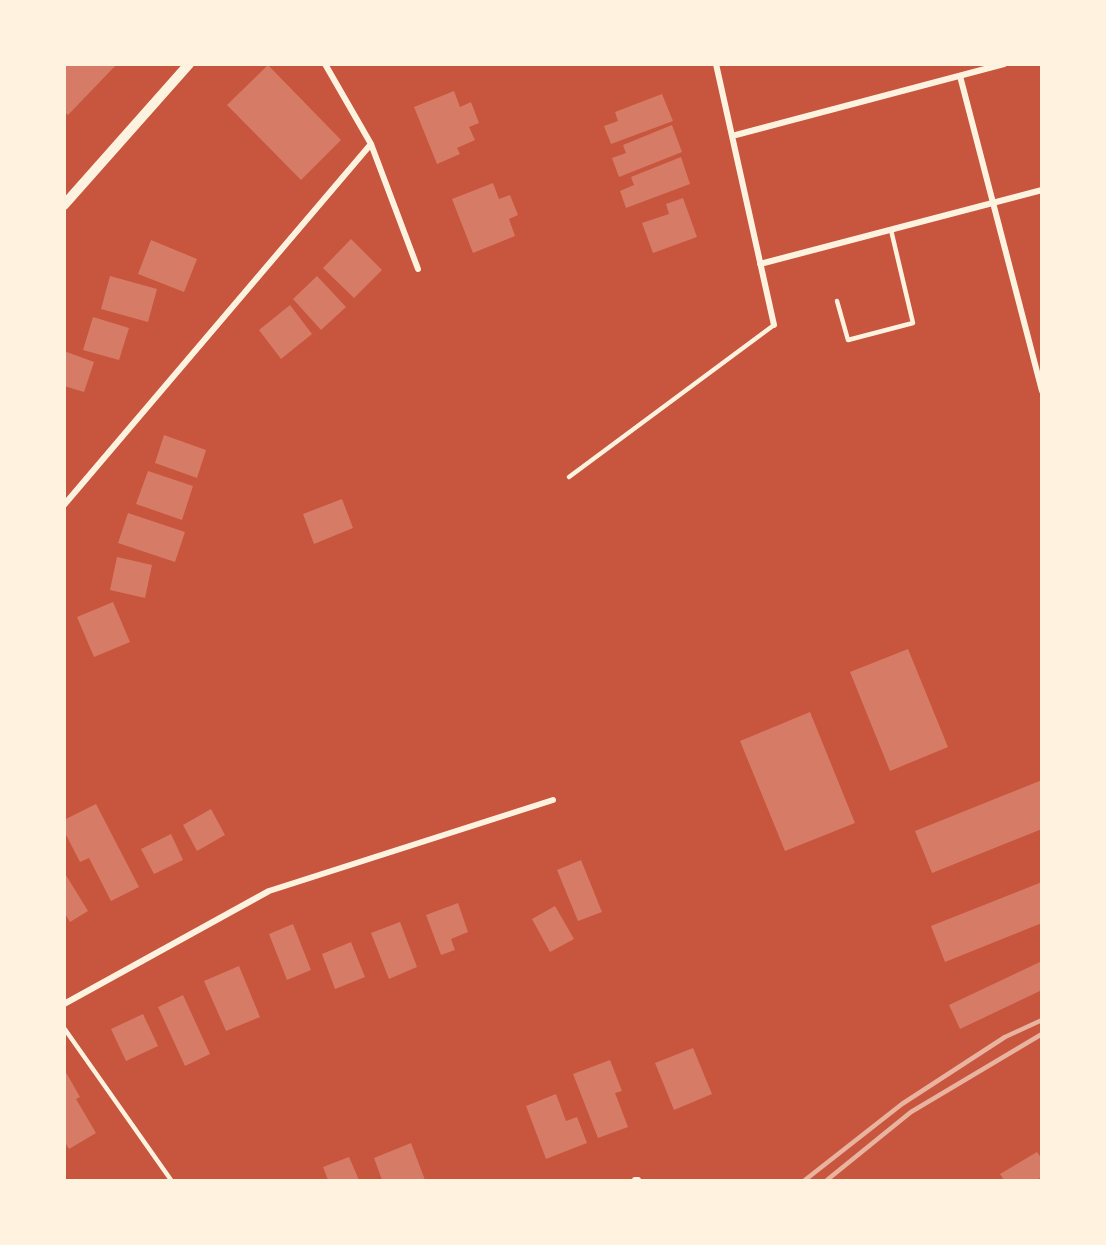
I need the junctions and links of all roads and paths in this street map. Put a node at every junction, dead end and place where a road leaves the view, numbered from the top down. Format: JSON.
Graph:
{"nodes":[{"id":1,"x":189,"y":64,"type":"edge"},
{"id":2,"x":325,"y":64,"type":"edge"},
{"id":3,"x":716,"y":64,"type":"edge"},
{"id":4,"x":1004,"y":64,"type":"edge"},
{"id":5,"x":960,"y":76,"type":"junction"},
{"id":6,"x":732,"y":136,"type":"junction"},
{"id":7,"x":371,"y":144,"type":"junction"},
{"id":8,"x":1041,"y":190,"type":"edge"},
{"id":9,"x":992,"y":202,"type":"junction"},
{"id":10,"x":64,"y":205,"type":"edge"},
{"id":11,"x":891,"y":230,"type":"junction"},
{"id":12,"x":760,"y":264,"type":"junction"},
{"id":13,"x":418,"y":269,"type":"dead end"},
{"id":14,"x":837,"y":302,"type":"dead end"},
{"id":15,"x":774,"y":325,"type":"joint"},
{"id":16,"x":1041,"y":391,"type":"edge"},
{"id":17,"x":570,"y":477,"type":"dead end"},
{"id":18,"x":64,"y":505,"type":"edge"},
{"id":19,"x":553,"y":800,"type":"dead end"},
{"id":20,"x":64,"y":1004,"type":"edge"},
{"id":21,"x":64,"y":1028,"type":"edge"},
{"id":22,"x":171,"y":1180,"type":"edge"}],
"edges":[{"from":1,"to":10,"type":"street"},
{"from":2,"to":7,"type":"street"},
{"from":3,"to":6,"type":"street"},
{"from":4,"to":5,"type":"street"},
{"from":5,"to":6,"type":"street"},
{"from":5,"to":9,"type":"street"},
{"from":6,"to":12,"type":"street"},
{"from":7,"to":13,"type":"street"},
{"from":7,"to":18,"type":"street"},
{"from":8,"to":9,"type":"street"},
{"from":9,"to":11,"type":"street"},
{"from":9,"to":16,"type":"street"},
{"from":11,"to":12,"type":"street"},
{"from":11,"to":14,"type":"lane"},
{"from":12,"to":15,"type":"street"},
{"from":15,"to":17,"type":"lane"},
{"from":19,"to":20,"type":"street"},
{"from":21,"to":22,"type":"lane"}]}
